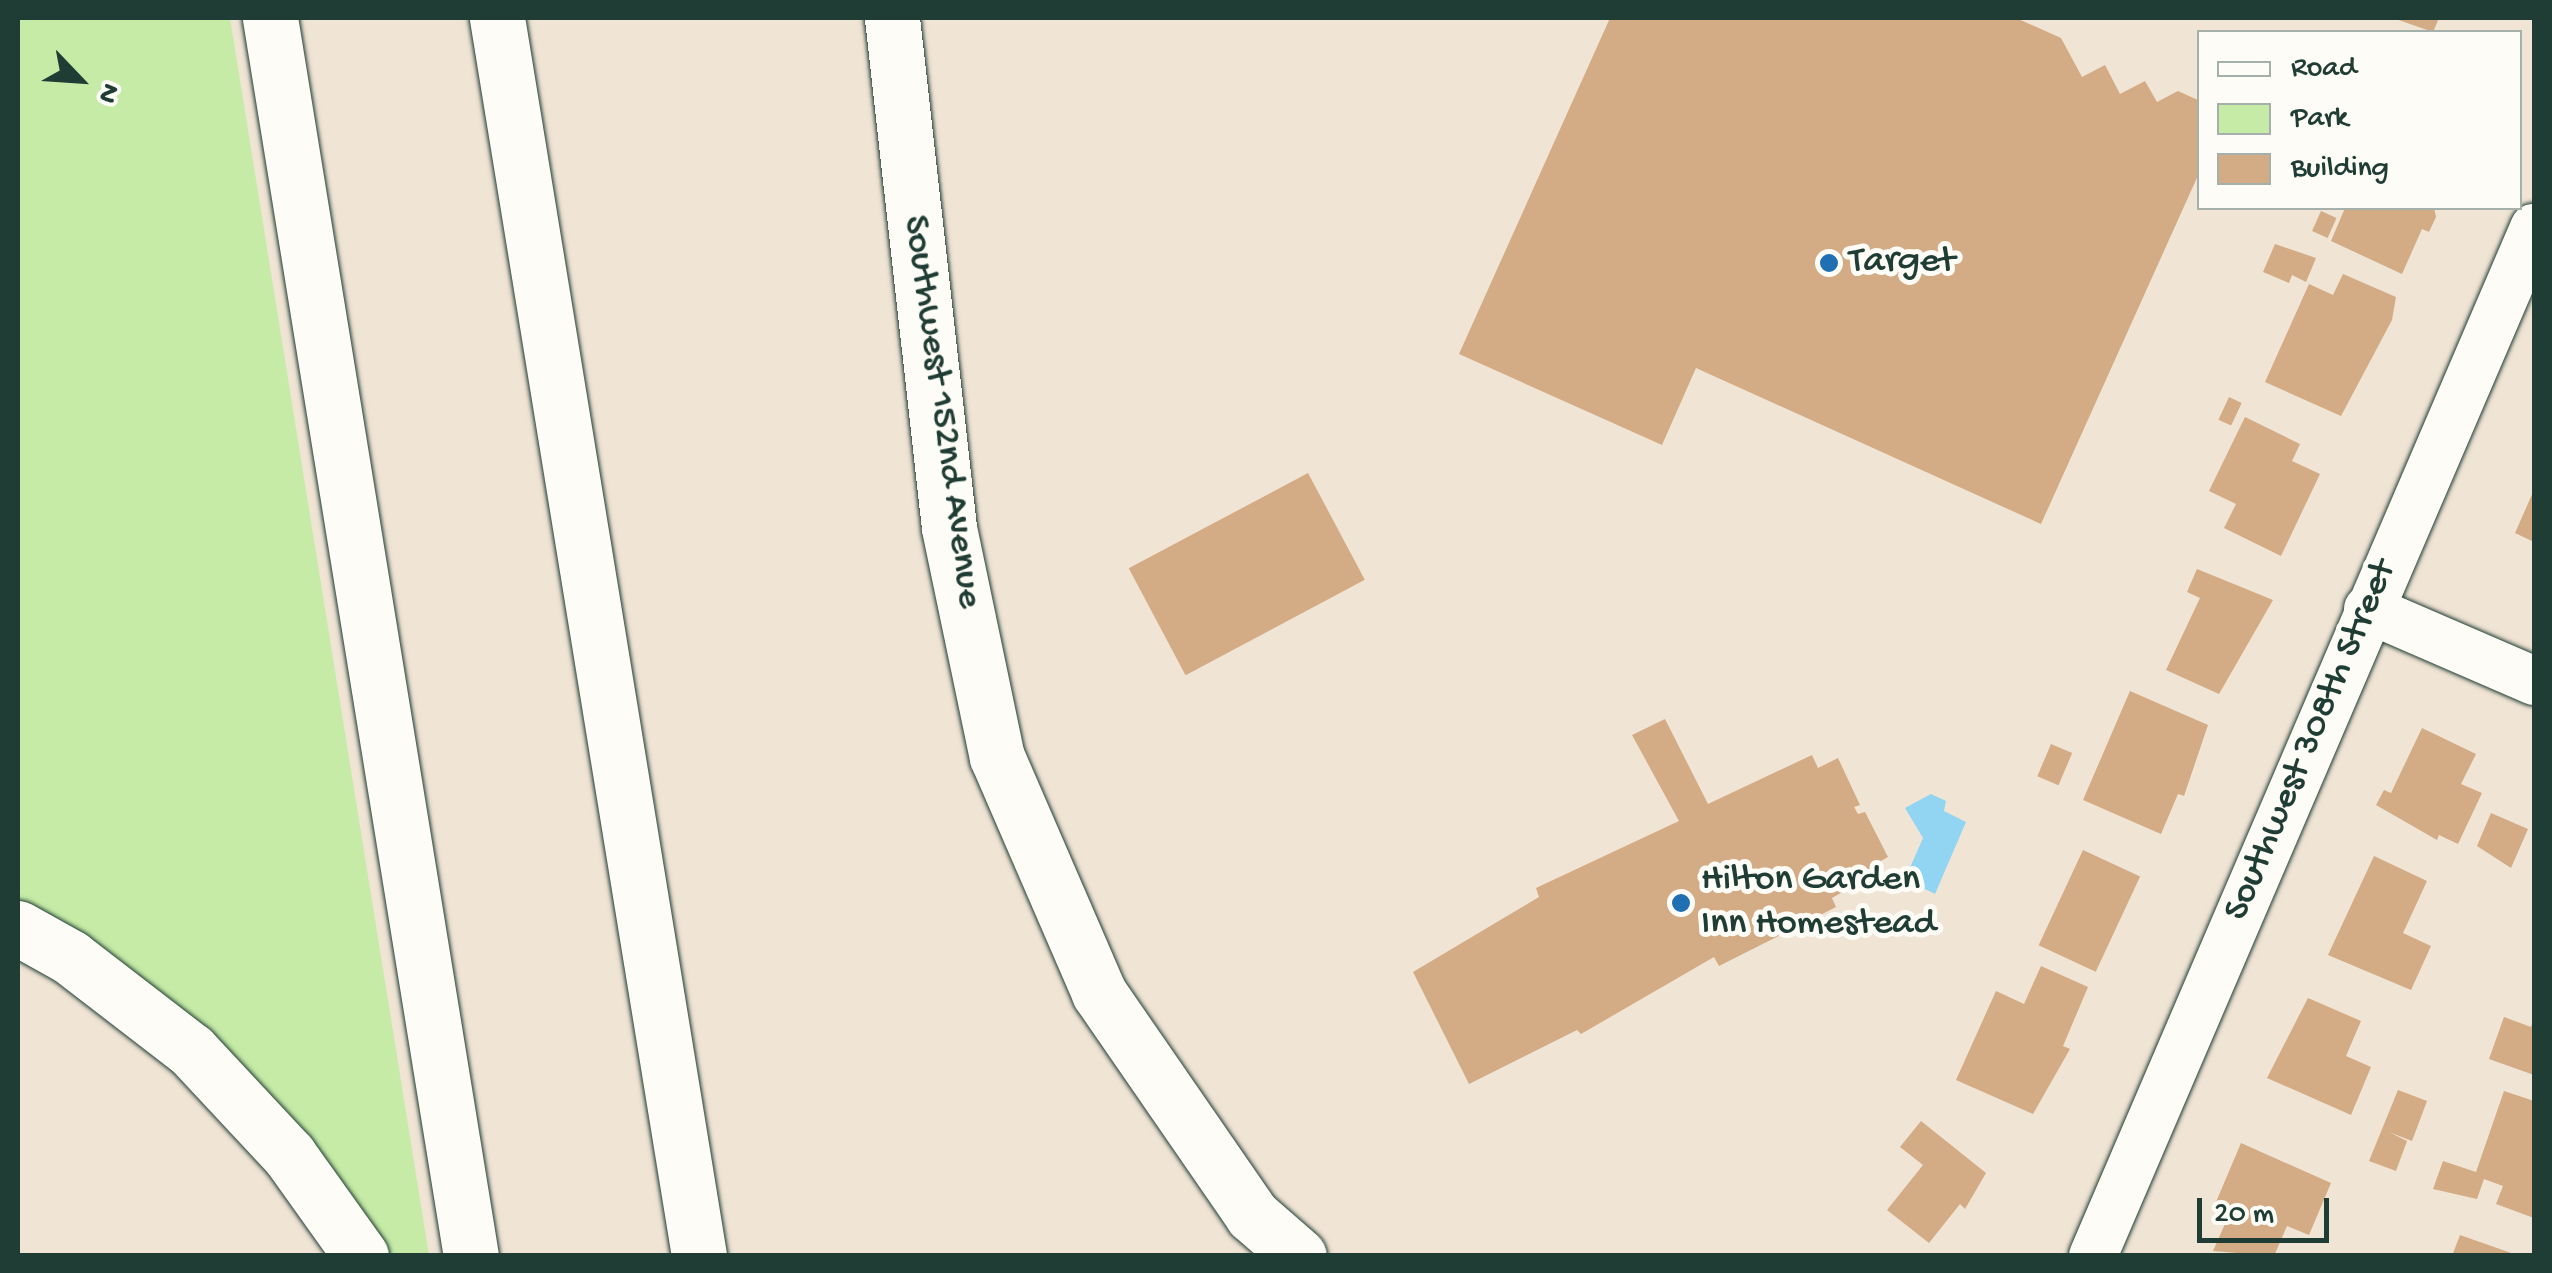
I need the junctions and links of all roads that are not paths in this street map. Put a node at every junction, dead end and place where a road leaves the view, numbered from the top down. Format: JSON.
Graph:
{"nodes":[{"id":1,"x":270,"y":18,"type":"edge"},
{"id":2,"x":497,"y":18,"type":"edge"},
{"id":3,"x":892,"y":18,"type":"edge"},
{"id":4,"x":2534,"y":228,"type":"edge"},
{"id":5,"x":2368,"y":609,"type":"junction"},
{"id":6,"x":2534,"y":681,"type":"edge"},
{"id":7,"x":18,"y":928,"type":"edge"},
{"id":8,"x":361,"y":1256,"type":"edge"},
{"id":9,"x":471,"y":1256,"type":"edge"},
{"id":10,"x":699,"y":1256,"type":"edge"},
{"id":11,"x":1299,"y":1256,"type":"edge"},
{"id":12,"x":2093,"y":1256,"type":"edge"}],
"edges":[{"from":1,"to":9,"type":"main road"},
{"from":2,"to":10,"type":"main road"},
{"from":3,"to":11,"type":"main road","name":"Southwest 152nd Avenue"},
{"from":4,"to":5,"type":"street","name":"Southwest 308th Street"},
{"from":5,"to":6,"type":"street"},
{"from":5,"to":12,"type":"street","name":"Southwest 308th Street"},
{"from":7,"to":8,"type":"main road"}]}
